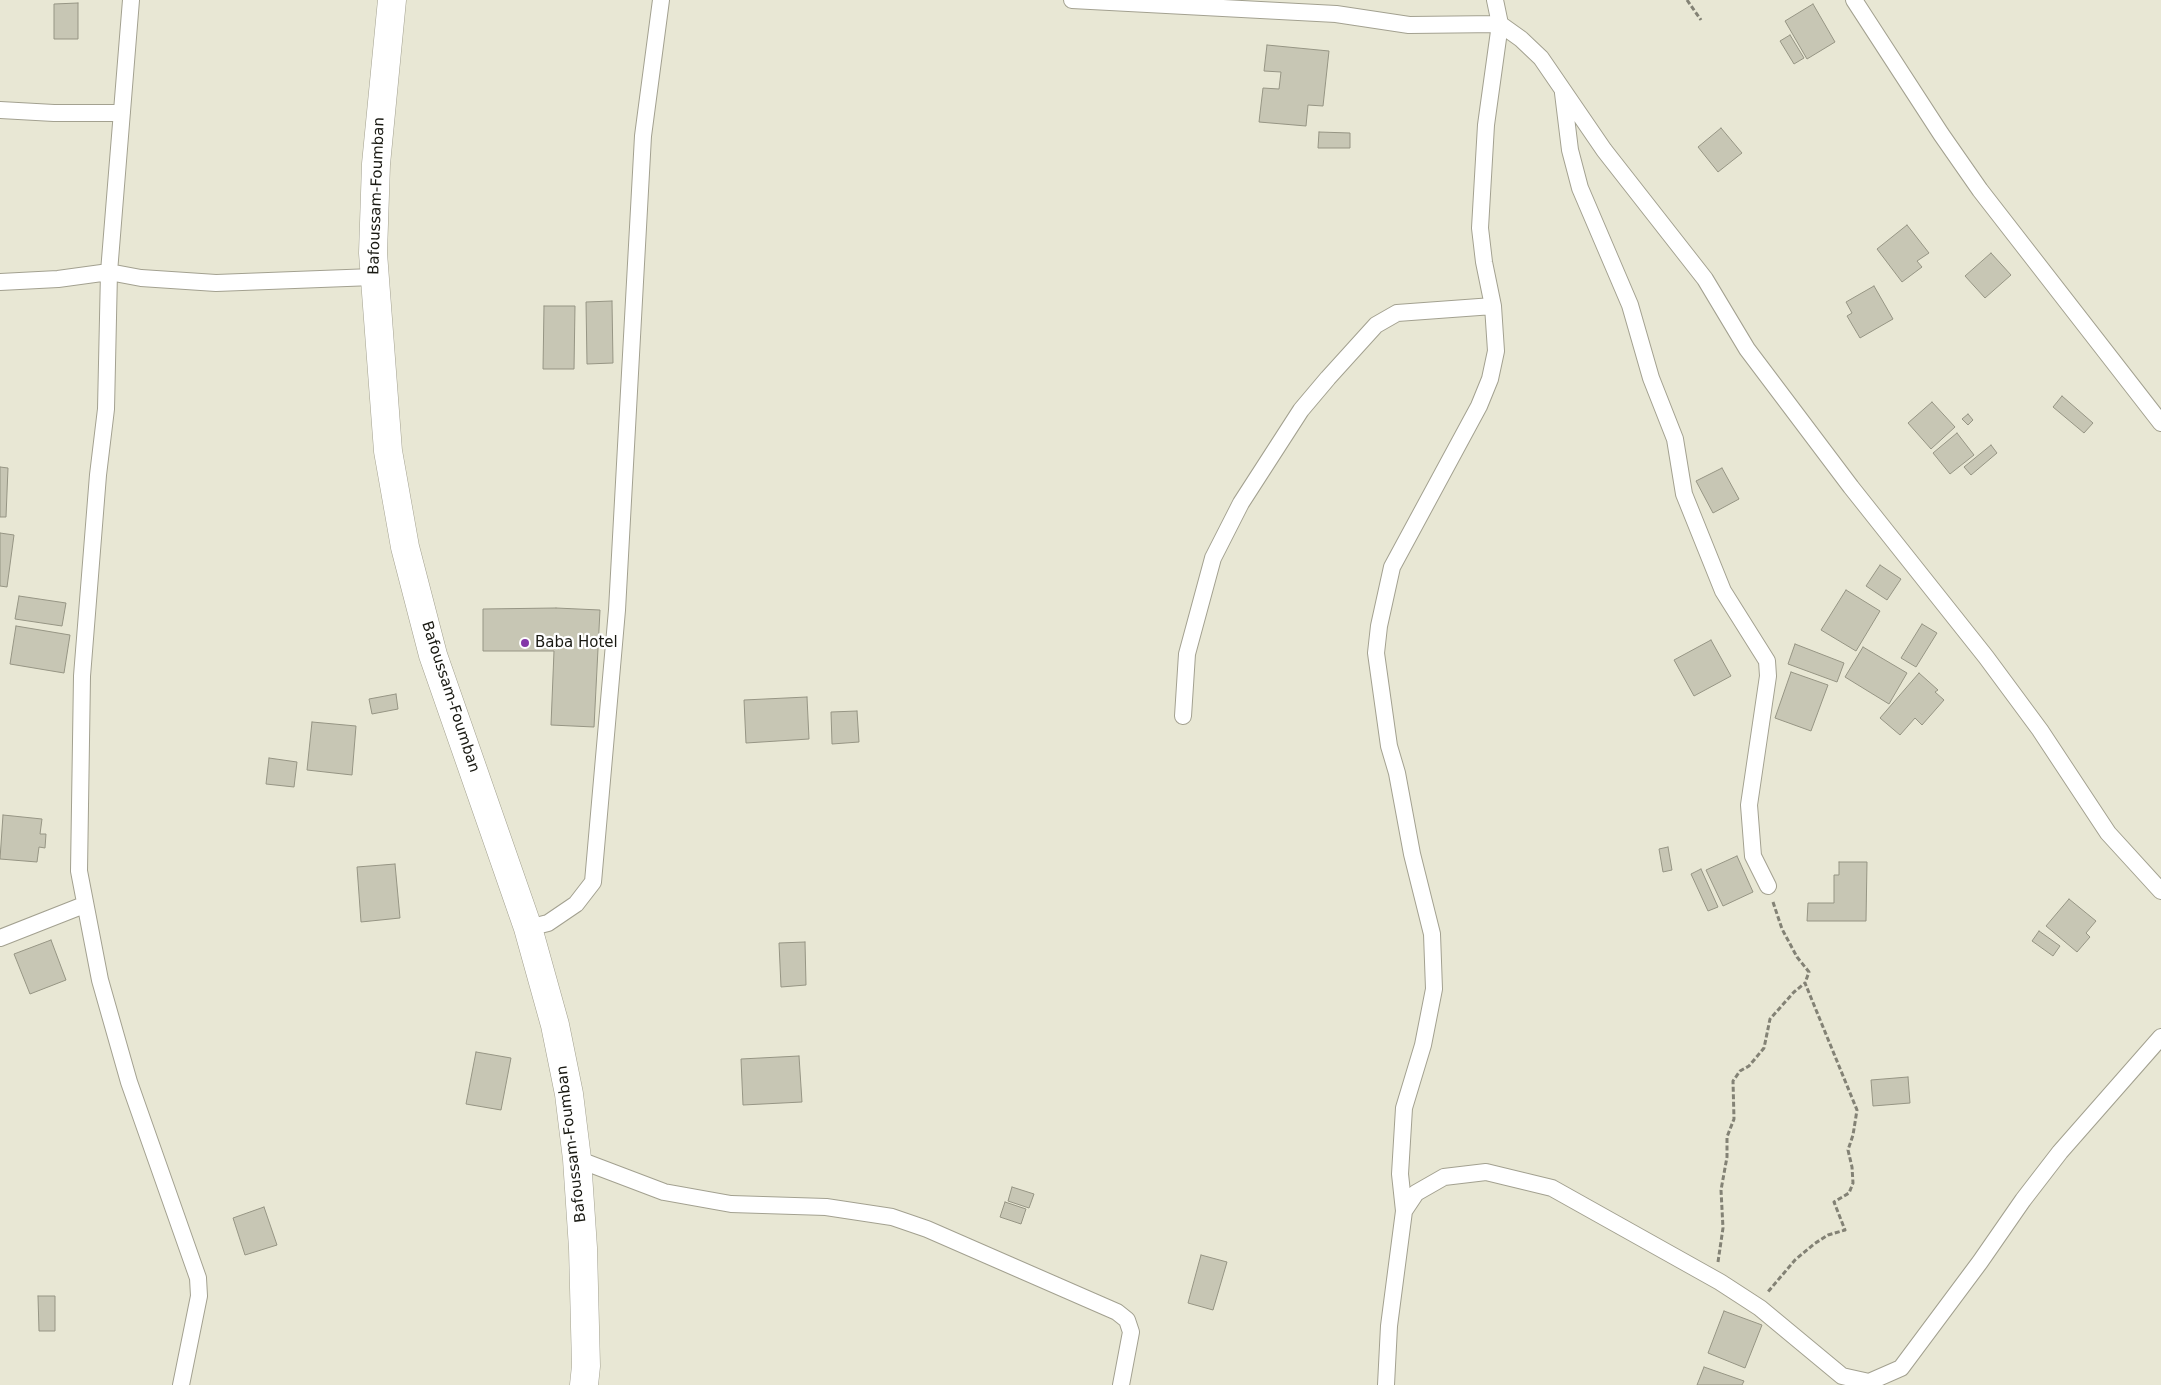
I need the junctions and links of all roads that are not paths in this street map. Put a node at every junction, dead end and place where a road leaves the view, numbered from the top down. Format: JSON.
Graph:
{"nodes":[{"id":1,"x":130,"y":0,"type":"edge"},
{"id":2,"x":392,"y":0,"type":"edge"},
{"id":3,"x":661,"y":0,"type":"edge"},
{"id":4,"x":1072,"y":0,"type":"edge"},
{"id":5,"x":1495,"y":0,"type":"edge"},
{"id":6,"x":1854,"y":0,"type":"edge"},
{"id":7,"x":1500,"y":24,"type":"junction"},
{"id":8,"x":1562,"y":90,"type":"junction"},
{"id":9,"x":0,"y":110,"type":"edge"},
{"id":10,"x":122,"y":113,"type":"junction"},
{"id":11,"x":110,"y":272,"type":"junction"},
{"id":12,"x":373,"y":277,"type":"junction"},
{"id":13,"x":0,"y":282,"type":"edge"},
{"id":14,"x":1493,"y":306,"type":"junction"},
{"id":15,"x":2161,"y":423,"type":"edge"},
{"id":16,"x":1183,"y":716,"type":"dead end"},
{"id":17,"x":1768,"y":886,"type":"road end"},
{"id":18,"x":2161,"y":891,"type":"edge"},
{"id":19,"x":84,"y":906,"type":"junction"},
{"id":20,"x":528,"y":928,"type":"junction"},
{"id":21,"x":0,"y":938,"type":"edge"},
{"id":22,"x":2161,"y":1037,"type":"edge"},
{"id":23,"x":577,"y":1159,"type":"junction"},
{"id":24,"x":1404,"y":1211,"type":"junction"},
{"id":25,"x":181,"y":1385,"type":"edge"},
{"id":26,"x":584,"y":1385,"type":"edge"},
{"id":27,"x":1121,"y":1385,"type":"edge"},
{"id":28,"x":1386,"y":1385,"type":"edge"}],
"edges":[{"from":1,"to":10,"type":"street"},
{"from":2,"to":12,"type":"highway","name":"Bafoussam-Foumban"},
{"from":3,"to":20,"type":"street"},
{"from":4,"to":7,"type":"street"},
{"from":5,"to":7,"type":"street"},
{"from":6,"to":15,"type":"street"},
{"from":7,"to":8,"type":"street"},
{"from":7,"to":14,"type":"street"},
{"from":8,"to":17,"type":"street"},
{"from":8,"to":18,"type":"street"},
{"from":9,"to":10,"type":"street"},
{"from":10,"to":11,"type":"street"},
{"from":11,"to":12,"type":"street"},
{"from":11,"to":13,"type":"street"},
{"from":11,"to":19,"type":"street"},
{"from":12,"to":20,"type":"highway","name":"Bafoussam-Foumban"},
{"from":14,"to":16,"type":"street"},
{"from":14,"to":24,"type":"street"},
{"from":19,"to":21,"type":"street"},
{"from":19,"to":25,"type":"street"},
{"from":20,"to":23,"type":"highway","name":"Bafoussam-Foumban"},
{"from":22,"to":24,"type":"street"},
{"from":23,"to":26,"type":"highway","name":"Bafoussam-Foumban"},
{"from":23,"to":27,"type":"street"},
{"from":24,"to":28,"type":"street"}]}
